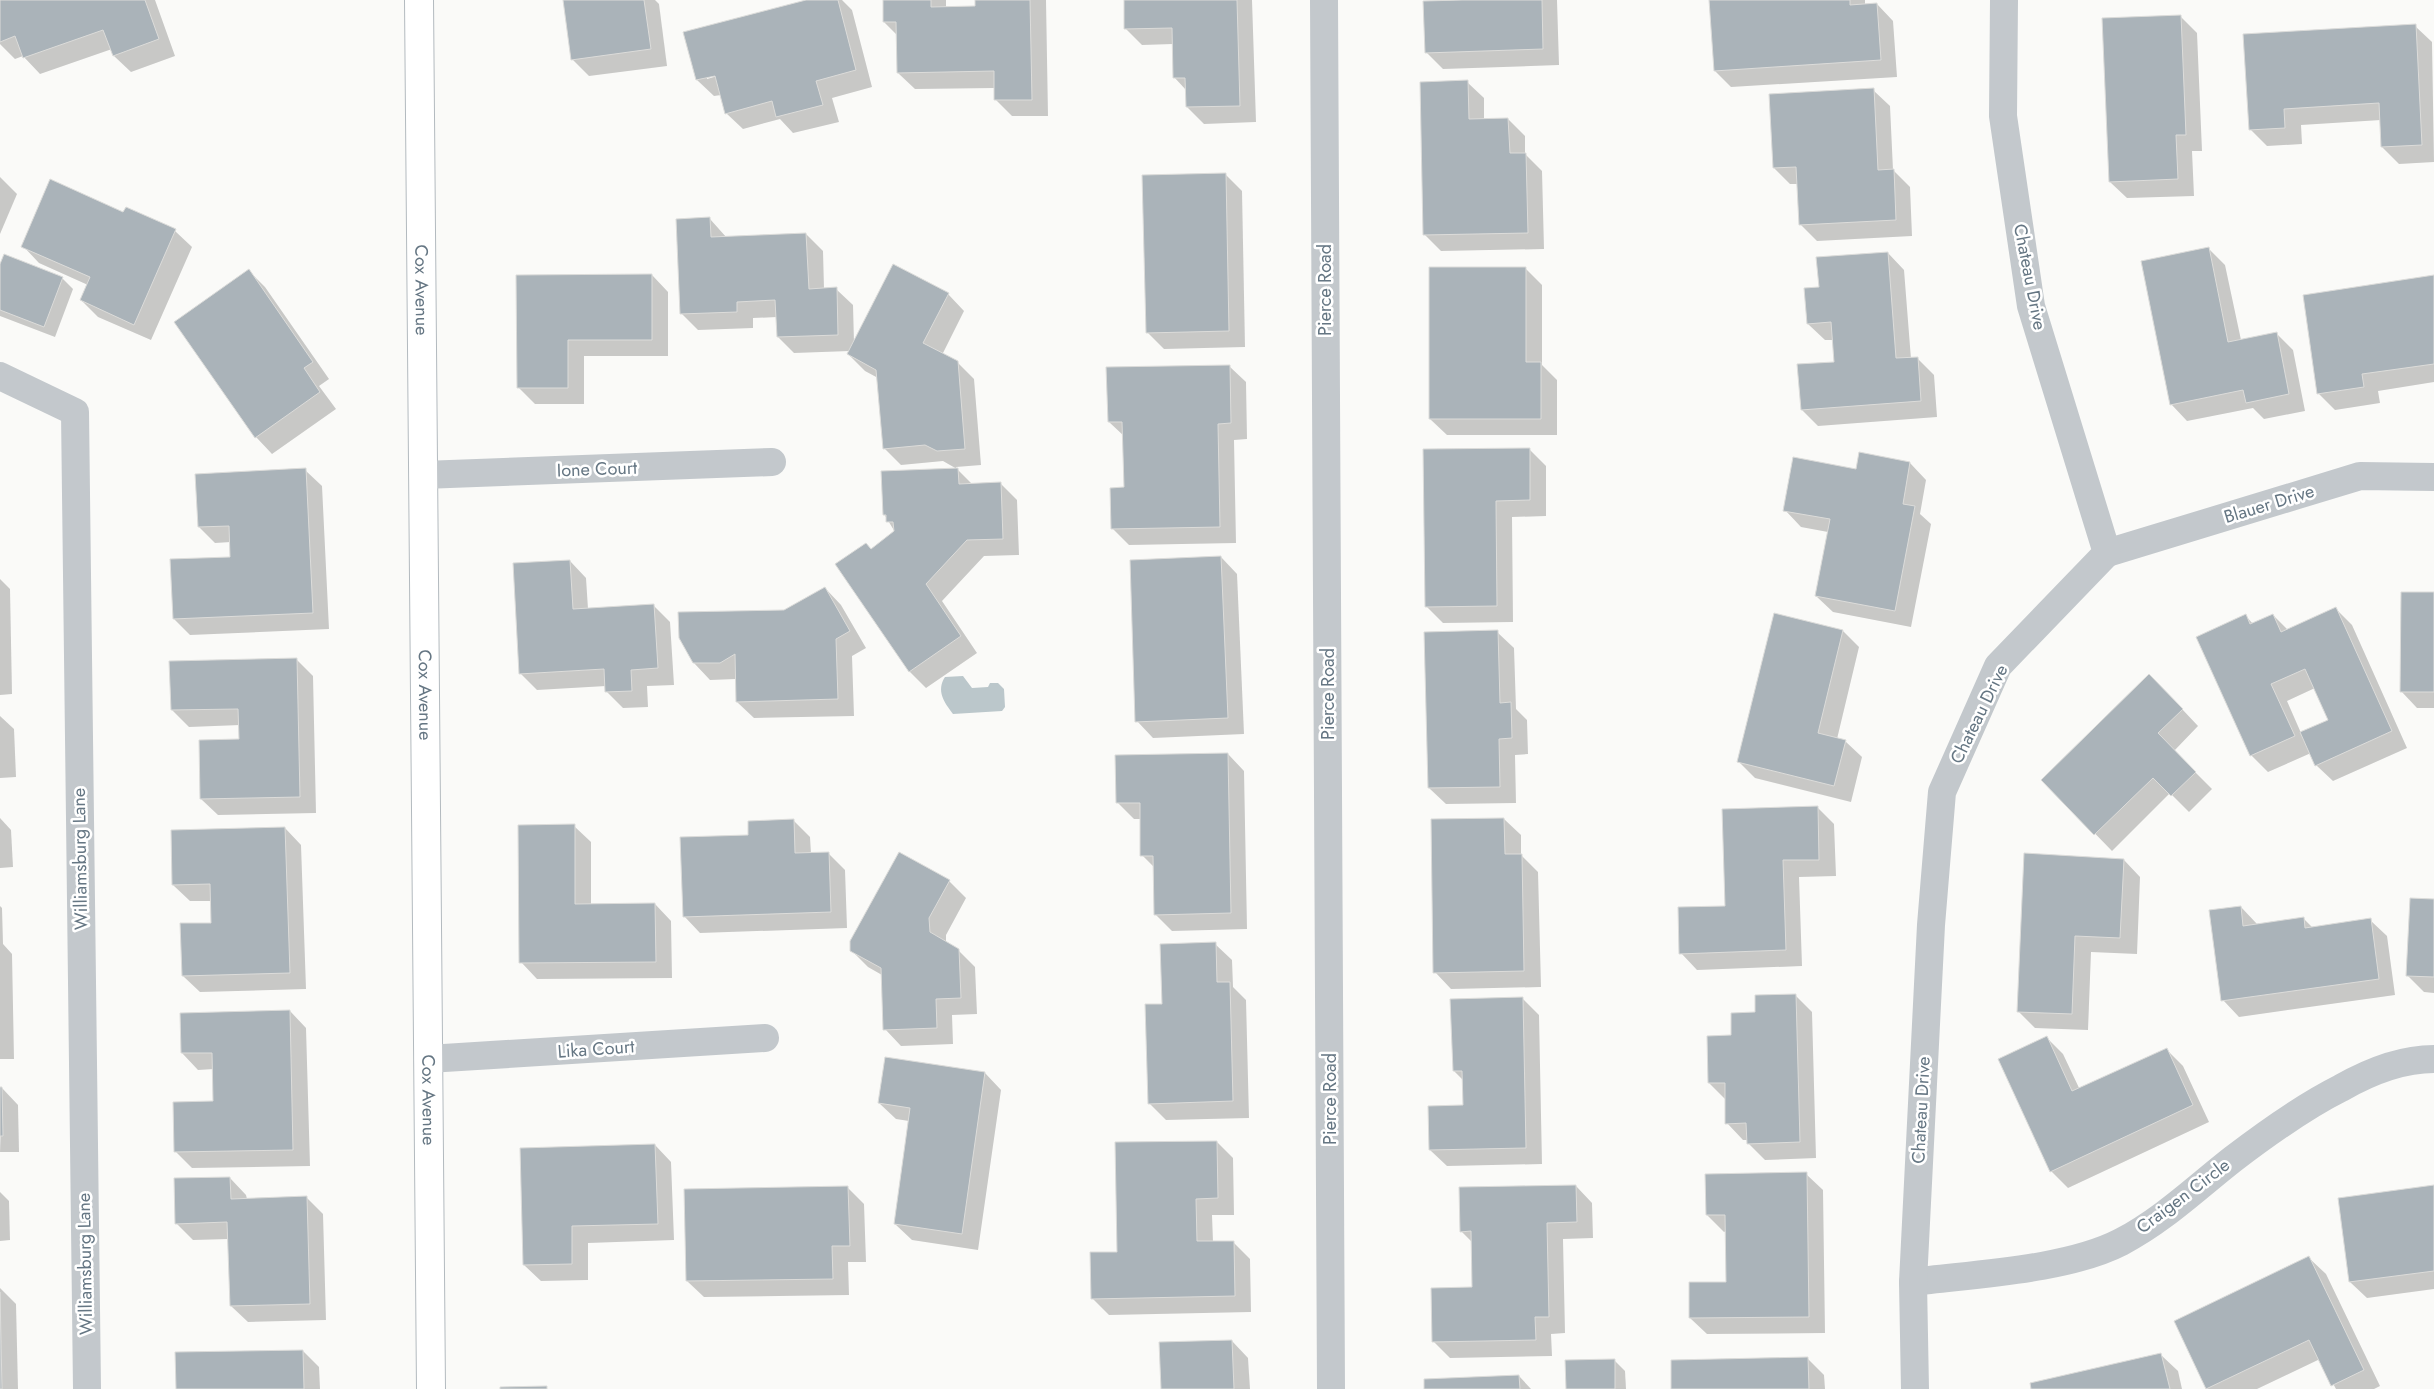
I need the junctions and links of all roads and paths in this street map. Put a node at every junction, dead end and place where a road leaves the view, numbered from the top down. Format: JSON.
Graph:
{"nodes":[{"id":1,"x":419,"y":0,"type":"edge"},
{"id":2,"x":1324,"y":0,"type":"edge"},
{"id":3,"x":2004,"y":0,"type":"edge"},
{"id":4,"x":0,"y":376,"type":"edge"},
{"id":5,"x":772,"y":462,"type":"dead end"},
{"id":6,"x":423,"y":476,"type":"junction"},
{"id":7,"x":2434,"y":477,"type":"edge"},
{"id":8,"x":2107,"y":553,"type":"junction"},
{"id":9,"x":765,"y":1038,"type":"dead end"},
{"id":10,"x":428,"y":1059,"type":"junction"},
{"id":11,"x":2434,"y":1059,"type":"edge"},
{"id":12,"x":1913,"y":1282,"type":"junction"},
{"id":13,"x":87,"y":1389,"type":"edge"},
{"id":14,"x":431,"y":1389,"type":"edge"},
{"id":15,"x":1332,"y":1389,"type":"edge"},
{"id":16,"x":1915,"y":1389,"type":"edge"}],
"edges":[{"from":1,"to":6,"type":"main road","name":"Cox Avenue"},
{"from":2,"to":15,"type":"street","name":"Pierce Road"},
{"from":3,"to":8,"type":"street","name":"Chateau Drive"},
{"from":4,"to":13,"type":"street","name":"Williamsburg Lane"},
{"from":5,"to":6,"type":"street","name":"Ione Court"},
{"from":6,"to":10,"type":"main road","name":"Cox Avenue"},
{"from":7,"to":8,"type":"street","name":"Blauer Drive"},
{"from":8,"to":12,"type":"street","name":"Chateau Drive"},
{"from":9,"to":10,"type":"street","name":"Lika Court"},
{"from":10,"to":14,"type":"main road","name":"Cox Avenue"},
{"from":11,"to":12,"type":"street","name":"Craigen Circle"},
{"from":12,"to":16,"type":"street","name":"Chateau Drive"}]}
